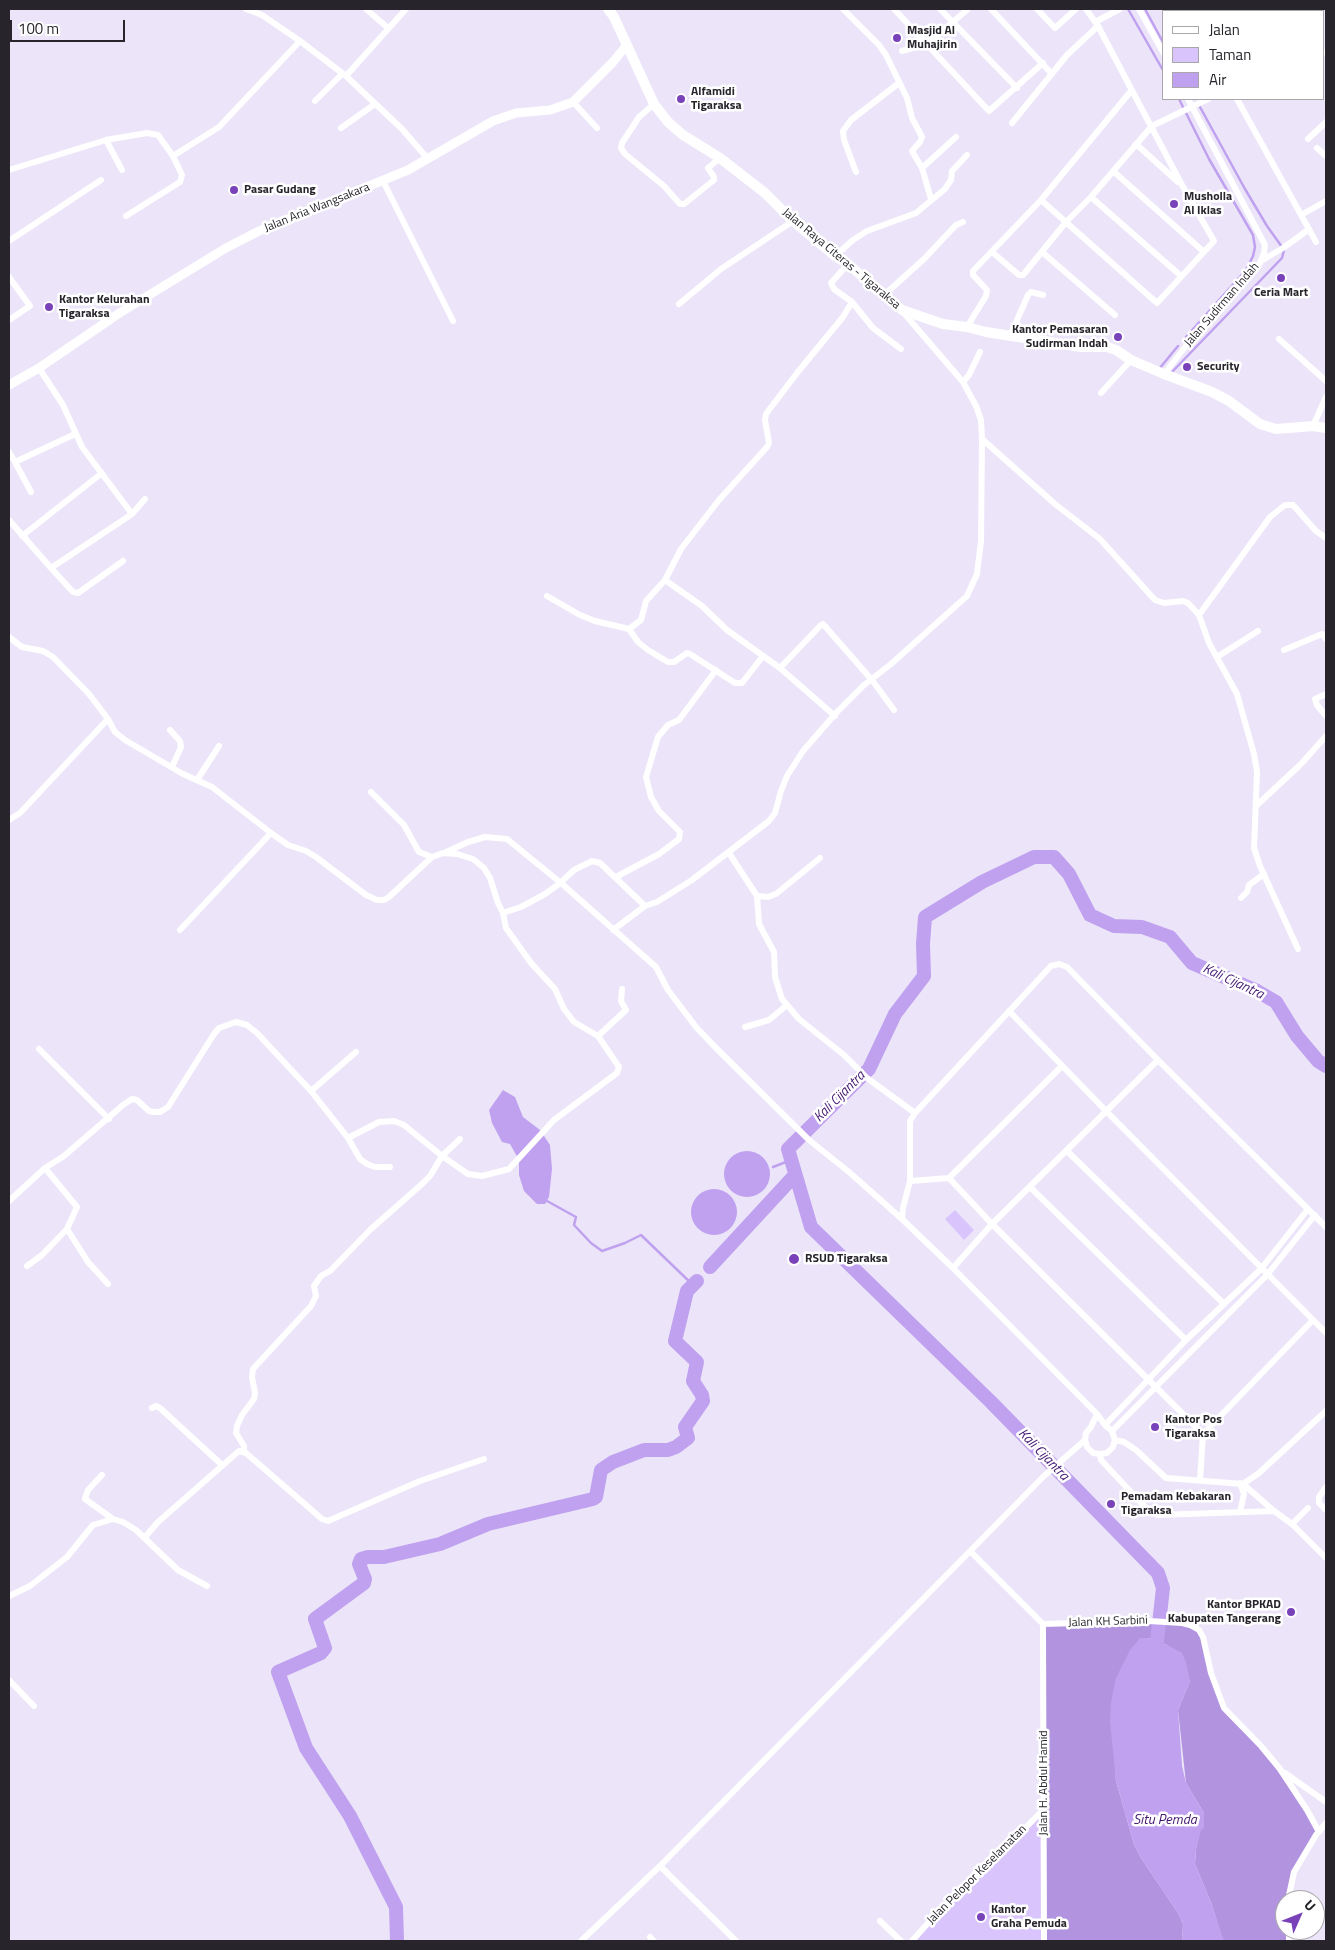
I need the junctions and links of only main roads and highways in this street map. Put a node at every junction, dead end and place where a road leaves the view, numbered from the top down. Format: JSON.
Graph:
{"nodes":[{"id":1,"x":608,"y":9,"type":"edge"},
{"id":2,"x":1326,"y":428,"type":"edge"}],
"edges":[{"from":1,"to":2,"type":"main road","name":"Jalan Raya Citeras - Tigaraksa"}]}
